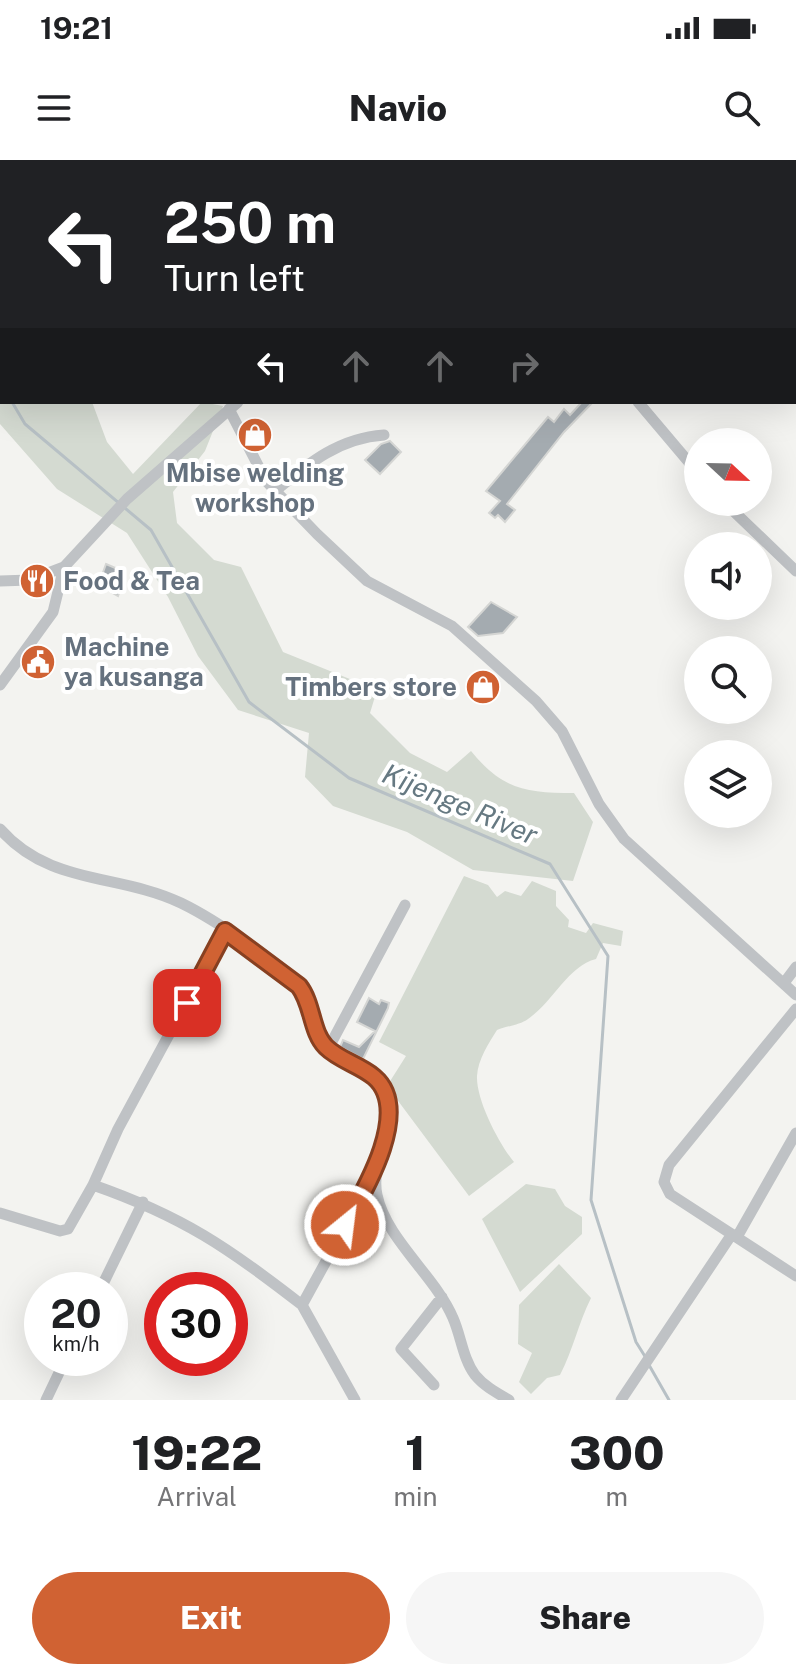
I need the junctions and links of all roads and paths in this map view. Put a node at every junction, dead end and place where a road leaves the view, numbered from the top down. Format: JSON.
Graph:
{"nodes":[{"id":1,"x":640,"y":404,"type":"edge"},
{"id":2,"x":234,"y":406,"type":"edge"},
{"id":3,"x":384,"y":435,"type":"dead end"},
{"id":4,"x":684,"y":456,"type":"edge"},
{"id":5,"x":275,"y":491,"type":"junction"},
{"id":6,"x":739,"y":516,"type":"edge"},
{"id":7,"x":64,"y":567,"type":"junction"},
{"id":8,"x":796,"y":571,"type":"edge"},
{"id":9,"x":0,"y":581,"type":"edge"},
{"id":10,"x":0,"y":685,"type":"edge"},
{"id":11,"x":0,"y":829,"type":"edge"},
{"id":12,"x":405,"y":905,"type":"dead end"},
{"id":13,"x":225,"y":931,"type":"junction"},
{"id":14,"x":796,"y":967,"type":"edge"},
{"id":15,"x":784,"y":983,"type":"junction"},
{"id":16,"x":796,"y":995,"type":"edge"},
{"id":17,"x":796,"y":1009,"type":"edge"},
{"id":18,"x":328,"y":1049,"type":"junction"},
{"id":19,"x":796,"y":1133,"type":"edge"},
{"id":20,"x":376,"y":1170,"type":"junction"},
{"id":21,"x":93,"y":1185,"type":"junction"},
{"id":22,"x":143,"y":1202,"type":"junction"},
{"id":23,"x":0,"y":1213,"type":"edge"},
{"id":24,"x":734,"y":1236,"type":"junction"},
{"id":25,"x":109,"y":1272,"type":"edge"},
{"id":26,"x":796,"y":1276,"type":"edge"},
{"id":27,"x":442,"y":1297,"type":"junction"},
{"id":28,"x":302,"y":1305,"type":"junction"},
{"id":29,"x":57,"y":1376,"type":"edge"},
{"id":30,"x":434,"y":1385,"type":"dead end"},
{"id":31,"x":46,"y":1400,"type":"edge"},
{"id":32,"x":355,"y":1400,"type":"edge"},
{"id":33,"x":509,"y":1400,"type":"edge"},
{"id":34,"x":621,"y":1400,"type":"edge"}],
"edges":[{"from":1,"to":4,"type":"street"},
{"from":2,"to":5,"type":"street"},
{"from":2,"to":7,"type":"street"},
{"from":3,"to":5,"type":"street"},
{"from":5,"to":15,"type":"street"},
{"from":6,"to":8,"type":"street"},
{"from":7,"to":9,"type":"street"},
{"from":7,"to":10,"type":"street"},
{"from":11,"to":13,"type":"street"},
{"from":12,"to":18,"type":"street"},
{"from":13,"to":18,"type":"street"},
{"from":13,"to":21,"type":"street"},
{"from":14,"to":15,"type":"street"},
{"from":15,"to":16,"type":"street"},
{"from":17,"to":24,"type":"street"},
{"from":18,"to":20,"type":"street"},
{"from":19,"to":24,"type":"street"},
{"from":20,"to":27,"type":"street"},
{"from":20,"to":28,"type":"street"},
{"from":21,"to":22,"type":"street"},
{"from":21,"to":23,"type":"street"},
{"from":22,"to":25,"type":"street"},
{"from":22,"to":28,"type":"street"},
{"from":24,"to":26,"type":"street"},
{"from":24,"to":34,"type":"street"},
{"from":27,"to":30,"type":"street"},
{"from":27,"to":33,"type":"street"},
{"from":28,"to":32,"type":"street"},
{"from":29,"to":31,"type":"street"}]}
